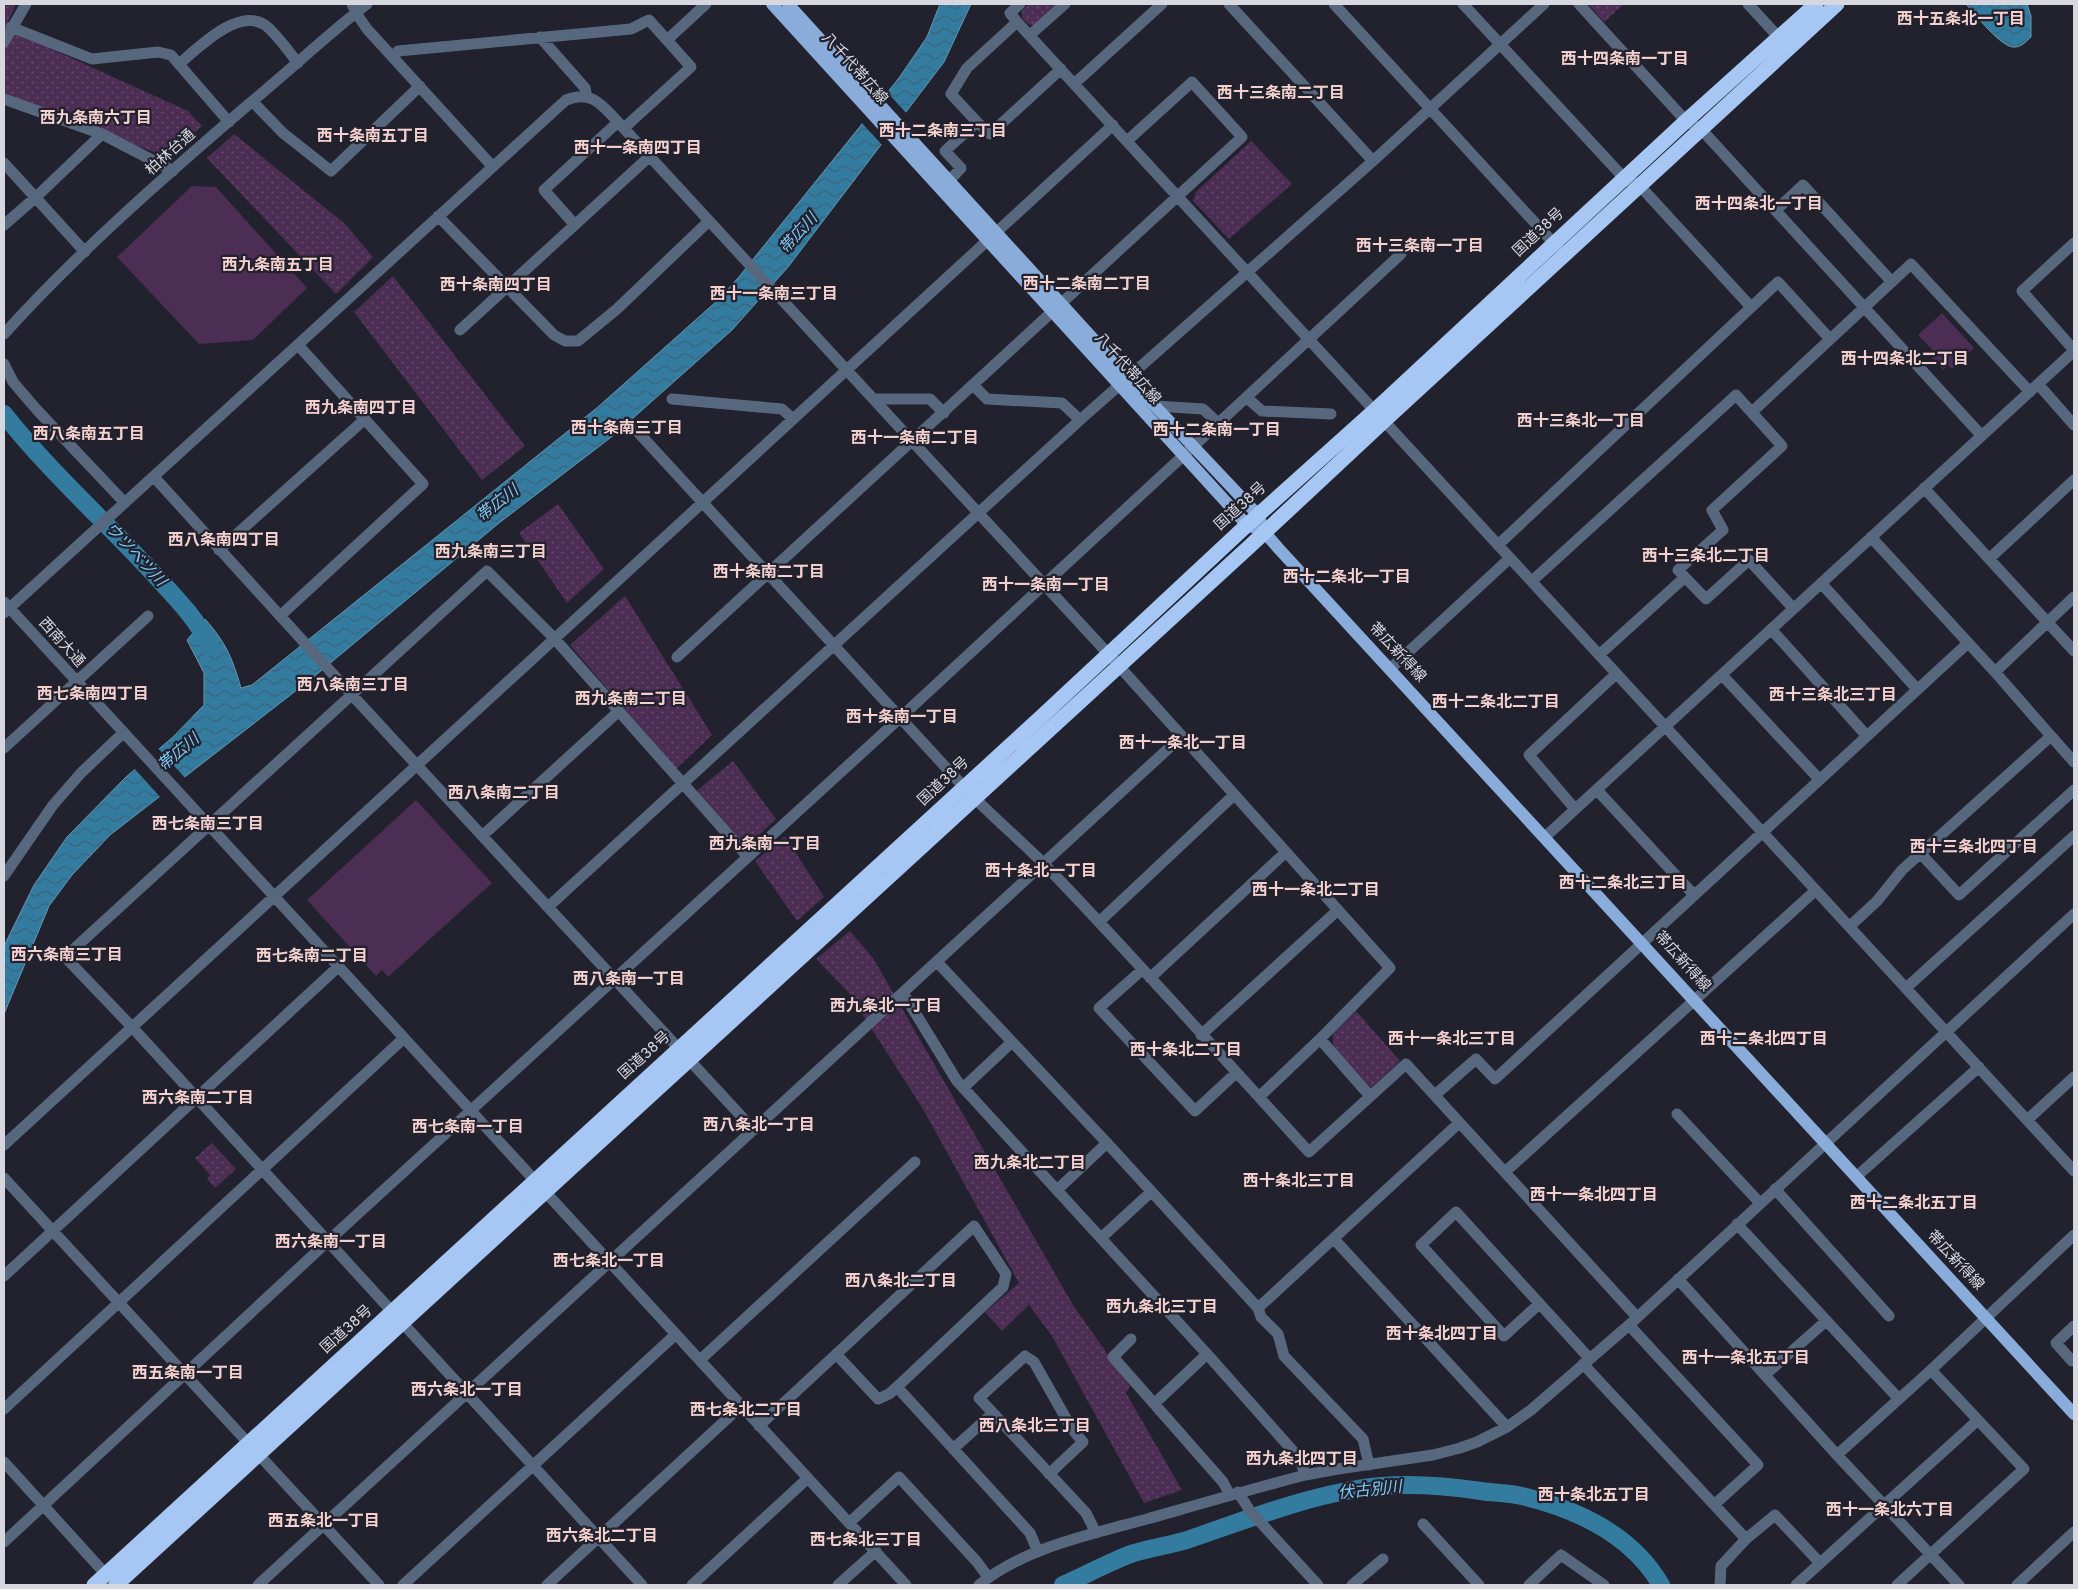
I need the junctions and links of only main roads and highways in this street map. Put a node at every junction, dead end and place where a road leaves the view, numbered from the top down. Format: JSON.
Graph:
{"nodes":[{"id":1,"x":772,"y":4,"type":"edge"},
{"id":2,"x":788,"y":4,"type":"edge"},
{"id":3,"x":1816,"y":4,"type":"edge"},
{"id":4,"x":1837,"y":4,"type":"edge"},
{"id":5,"x":1784,"y":43,"type":"junction"},
{"id":6,"x":871,"y":103,"type":"junction"},
{"id":7,"x":899,"y":135,"type":"junction"},
{"id":8,"x":992,"y":235,"type":"junction"},
{"id":9,"x":1124,"y":381,"type":"junction"},
{"id":10,"x":1380,"y":415,"type":"junction"},
{"id":11,"x":1252,"y":520,"type":"junction"},
{"id":12,"x":1265,"y":533,"type":"junction"},
{"id":13,"x":1113,"y":660,"type":"junction"},
{"id":14,"x":970,"y":792,"type":"junction"},
{"id":15,"x":397,"y":1318,"type":"junction"},
{"id":16,"x":2074,"y":1414,"type":"edge"},
{"id":17,"x":113,"y":1582,"type":"edge"},
{"id":18,"x":94,"y":1585,"type":"edge"}],
"edges":[{"from":1,"to":6,"type":"main road","name":"八千代帯広線"},
{"from":2,"to":6,"type":"main road","name":"八千代帯広線"},
{"from":3,"to":5,"type":"highway","name":"国道38号"},
{"from":4,"to":5,"type":"highway","name":"国道38号"},
{"from":5,"to":10,"type":"highway","name":"国道38号"},
{"from":5,"to":10,"type":"highway","name":"国道38号"},
{"from":6,"to":7,"type":"main road","name":"八千代帯広線"},
{"from":7,"to":8,"type":"main road","name":"八千代帯広線"},
{"from":7,"to":8,"type":"main road","name":"八千代帯広線"},
{"from":8,"to":9,"type":"main road","name":"八千代帯広線"},
{"from":9,"to":11,"type":"main road","name":"八千代帯広線"},
{"from":9,"to":11,"type":"main road","name":"八千代帯広線"},
{"from":10,"to":11,"type":"highway","name":"国道38号"},
{"from":10,"to":12,"type":"highway","name":"国道38号"},
{"from":11,"to":12,"type":"main road","name":"八千代帯広線"},
{"from":11,"to":13,"type":"highway","name":"国道38号"},
{"from":12,"to":13,"type":"highway","name":"国道38号"},
{"from":12,"to":16,"type":"main road","name":"帯広新得線"},
{"from":13,"to":14,"type":"highway","name":"国道38号"},
{"from":14,"to":15,"type":"highway","name":"国道38号"},
{"from":14,"to":15,"type":"highway","name":"国道38号"},
{"from":15,"to":17,"type":"highway","name":"国道38号"},
{"from":17,"to":18,"type":"highway","name":"国道38号"}]}
